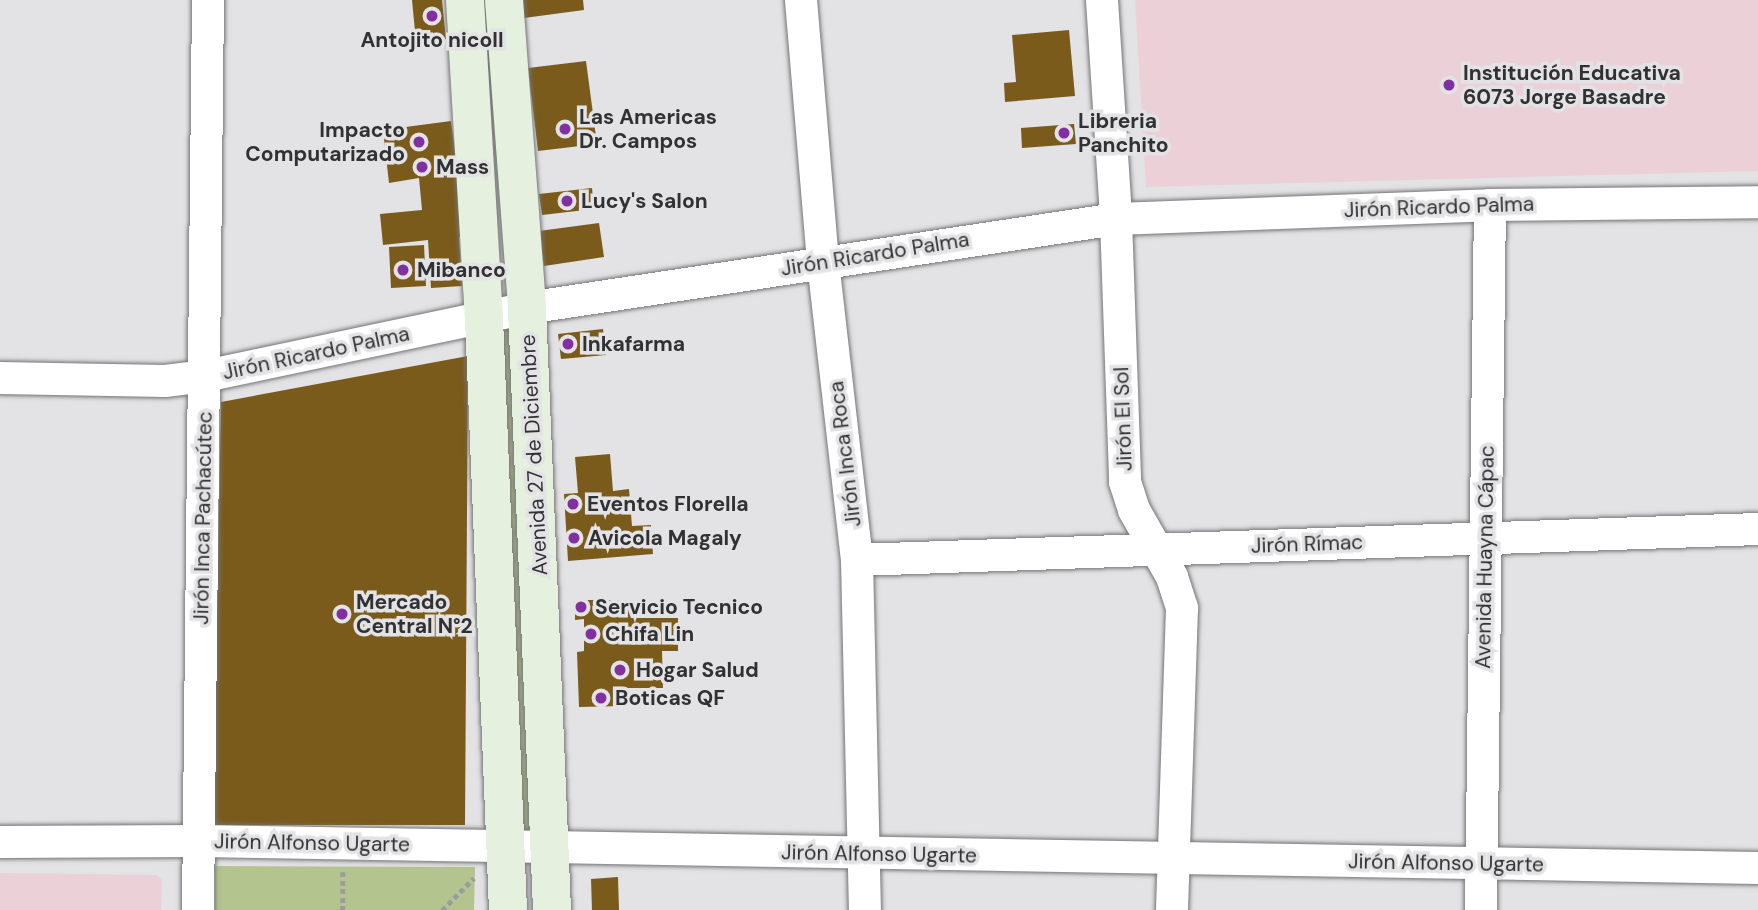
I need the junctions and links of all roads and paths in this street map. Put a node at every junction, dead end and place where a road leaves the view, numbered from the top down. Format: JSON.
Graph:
{"nodes":[{"id":1,"x":208,"y":0,"type":"edge"},
{"id":2,"x":465,"y":0,"type":"edge"},
{"id":3,"x":504,"y":0,"type":"edge"},
{"id":4,"x":802,"y":0,"type":"edge"},
{"id":5,"x":1102,"y":0,"type":"edge"},
{"id":6,"x":1758,"y":202,"type":"edge"},
{"id":7,"x":1490,"y":205,"type":"junction"},
{"id":8,"x":1116,"y":219,"type":"junction"},
{"id":9,"x":823,"y":262,"type":"junction"},
{"id":10,"x":527,"y":308,"type":"junction"},
{"id":11,"x":484,"y":318,"type":"junction"},
{"id":12,"x":205,"y":376,"type":"junction"},
{"id":13,"x":0,"y":378,"type":"edge"},
{"id":14,"x":1758,"y":529,"type":"edge"},
{"id":15,"x":1486,"y":538,"type":"junction"},
{"id":16,"x":1155,"y":550,"type":"junction"},
{"id":17,"x":857,"y":560,"type":"junction"},
{"id":18,"x":199,"y":841,"type":"junction"},
{"id":19,"x":0,"y":842,"type":"edge"},
{"id":20,"x":508,"y":847,"type":"junction"},
{"id":21,"x":552,"y":848,"type":"junction"},
{"id":22,"x":865,"y":854,"type":"junction"},
{"id":23,"x":1173,"y":859,"type":"junction"},
{"id":24,"x":1481,"y":863,"type":"junction"},
{"id":25,"x":342,"y":867,"type":"dead end"},
{"id":26,"x":1758,"y":868,"type":"edge"},
{"id":27,"x":474,"y":878,"type":"dead end"},
{"id":28,"x":198,"y":910,"type":"edge"},
{"id":29,"x":343,"y":910,"type":"edge"},
{"id":30,"x":442,"y":910,"type":"edge"},
{"id":31,"x":508,"y":910,"type":"edge"},
{"id":32,"x":552,"y":910,"type":"edge"},
{"id":33,"x":865,"y":910,"type":"edge"},
{"id":34,"x":1172,"y":910,"type":"edge"},
{"id":35,"x":1481,"y":910,"type":"edge"}],
"edges":[{"from":1,"to":12,"type":"street","name":"Jirón Inca Pachacútec"},
{"from":2,"to":11,"type":"street","name":"Avenida 27 de Diciembre"},
{"from":3,"to":10,"type":"street","name":"Avenida 27 de Diciembre"},
{"from":4,"to":9,"type":"street","name":"Jirón Inca Roca"},
{"from":5,"to":8,"type":"street","name":"Jirón El Sol"},
{"from":6,"to":7,"type":"street","name":"Jirón Ricardo Palma"},
{"from":7,"to":8,"type":"street","name":"Jirón Ricardo Palma"},
{"from":7,"to":15,"type":"street","name":"Avenida Huayna Cápac"},
{"from":8,"to":9,"type":"street","name":"Jirón Ricardo Palma"},
{"from":8,"to":16,"type":"street","name":"Jirón El Sol"},
{"from":9,"to":10,"type":"street","name":"Jirón Ricardo Palma"},
{"from":9,"to":17,"type":"street","name":"Jirón Inca Roca"},
{"from":10,"to":11,"type":"street","name":"Jirón Ricardo Palma"},
{"from":10,"to":21,"type":"street","name":"Avenida 27 de Diciembre"},
{"from":11,"to":12,"type":"street","name":"Jirón Ricardo Palma"},
{"from":11,"to":20,"type":"street","name":"Avenida 27 de Diciembre"},
{"from":12,"to":13,"type":"street","name":"Jirón Ricardo Palma"},
{"from":12,"to":18,"type":"street","name":"Jirón Inca Pachacútec"},
{"from":14,"to":15,"type":"street","name":"Jirón Rímac"},
{"from":15,"to":16,"type":"street","name":"Jirón Rímac"},
{"from":15,"to":24,"type":"street","name":"Avenida Huayna Cápac"},
{"from":16,"to":17,"type":"street","name":"Jirón Rímac"},
{"from":16,"to":23,"type":"street","name":"Jirón El Sol"},
{"from":17,"to":22,"type":"street","name":"Jirón Inca Roca"},
{"from":18,"to":19,"type":"street","name":"Jirón Alfonso Ugarte"},
{"from":18,"to":20,"type":"street","name":"Jirón Alfonso Ugarte"},
{"from":18,"to":28,"type":"street","name":"Jirón Inca Pachacútec"},
{"from":20,"to":21,"type":"street","name":"Jirón Alfonso Ugarte"},
{"from":20,"to":31,"type":"street","name":"Avenida 27 de Diciembre"},
{"from":21,"to":22,"type":"street","name":"Jirón Alfonso Ugarte"},
{"from":21,"to":32,"type":"street","name":"Avenida 27 de Diciembre"},
{"from":22,"to":23,"type":"street","name":"Jirón Alfonso Ugarte"},
{"from":22,"to":33,"type":"street","name":"Jirón Inca Roca"},
{"from":23,"to":24,"type":"street","name":"Jirón Alfonso Ugarte"},
{"from":23,"to":34,"type":"street","name":"Jirón El Sol"},
{"from":24,"to":26,"type":"street","name":"Jirón Alfonso Ugarte"},
{"from":24,"to":35,"type":"street","name":"Avenida Huayna Cápac"},
{"from":25,"to":29,"type":"path"},
{"from":27,"to":30,"type":"path"}]}
